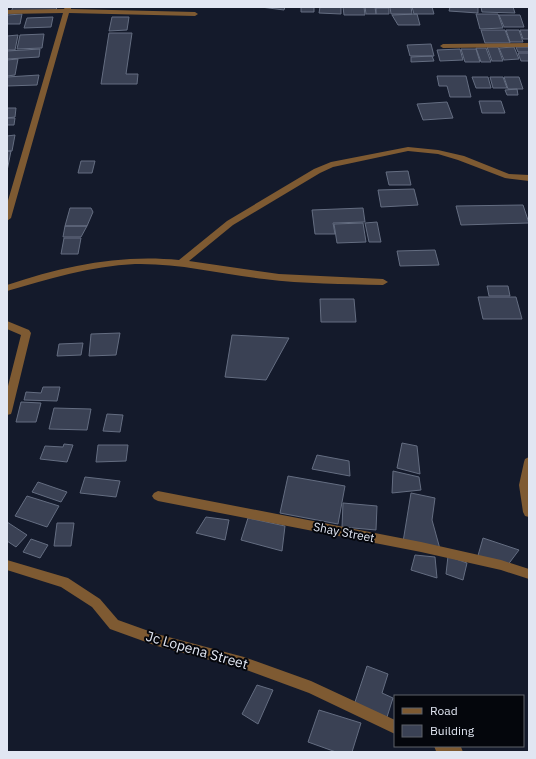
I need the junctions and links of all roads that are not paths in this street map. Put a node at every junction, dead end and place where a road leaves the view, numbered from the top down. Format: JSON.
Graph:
{"nodes":[{"id":1,"x":68,"y":9,"type":"edge"},
{"id":2,"x":7,"y":12,"type":"edge"},
{"id":3,"x":195,"y":14,"type":"dead end"},
{"id":4,"x":529,"y":45,"type":"edge"},
{"id":5,"x":444,"y":46,"type":"dead end"},
{"id":6,"x":529,"y":178,"type":"edge"},
{"id":7,"x":7,"y":218,"type":"edge"},
{"id":8,"x":182,"y":262,"type":"junction"},
{"id":9,"x":383,"y":282,"type":"dead end"},
{"id":10,"x":7,"y":288,"type":"edge"},
{"id":11,"x":7,"y":326,"type":"edge"},
{"id":12,"x":7,"y":411,"type":"edge"},
{"id":13,"x":529,"y":462,"type":"edge"},
{"id":14,"x":158,"y":496,"type":"dead end"},
{"id":15,"x":529,"y":512,"type":"edge"},
{"id":16,"x":7,"y":565,"type":"edge"},
{"id":17,"x":529,"y":574,"type":"edge"},
{"id":18,"x":394,"y":727,"type":"edge"},
{"id":19,"x":444,"y":747,"type":"edge"},
{"id":20,"x":456,"y":752,"type":"edge"}],
"edges":[{"from":1,"to":2,"type":"street"},
{"from":1,"to":3,"type":"street"},
{"from":1,"to":7,"type":"street"},
{"from":4,"to":5,"type":"street"},
{"from":6,"to":8,"type":"street"},
{"from":8,"to":9,"type":"street"},
{"from":8,"to":10,"type":"street"},
{"from":11,"to":12,"type":"street"},
{"from":13,"to":15,"type":"street"},
{"from":14,"to":17,"type":"street","name":"Shay Street"},
{"from":16,"to":18,"type":"street","name":"Jc Lopena Street"},
{"from":19,"to":20,"type":"street"}]}
